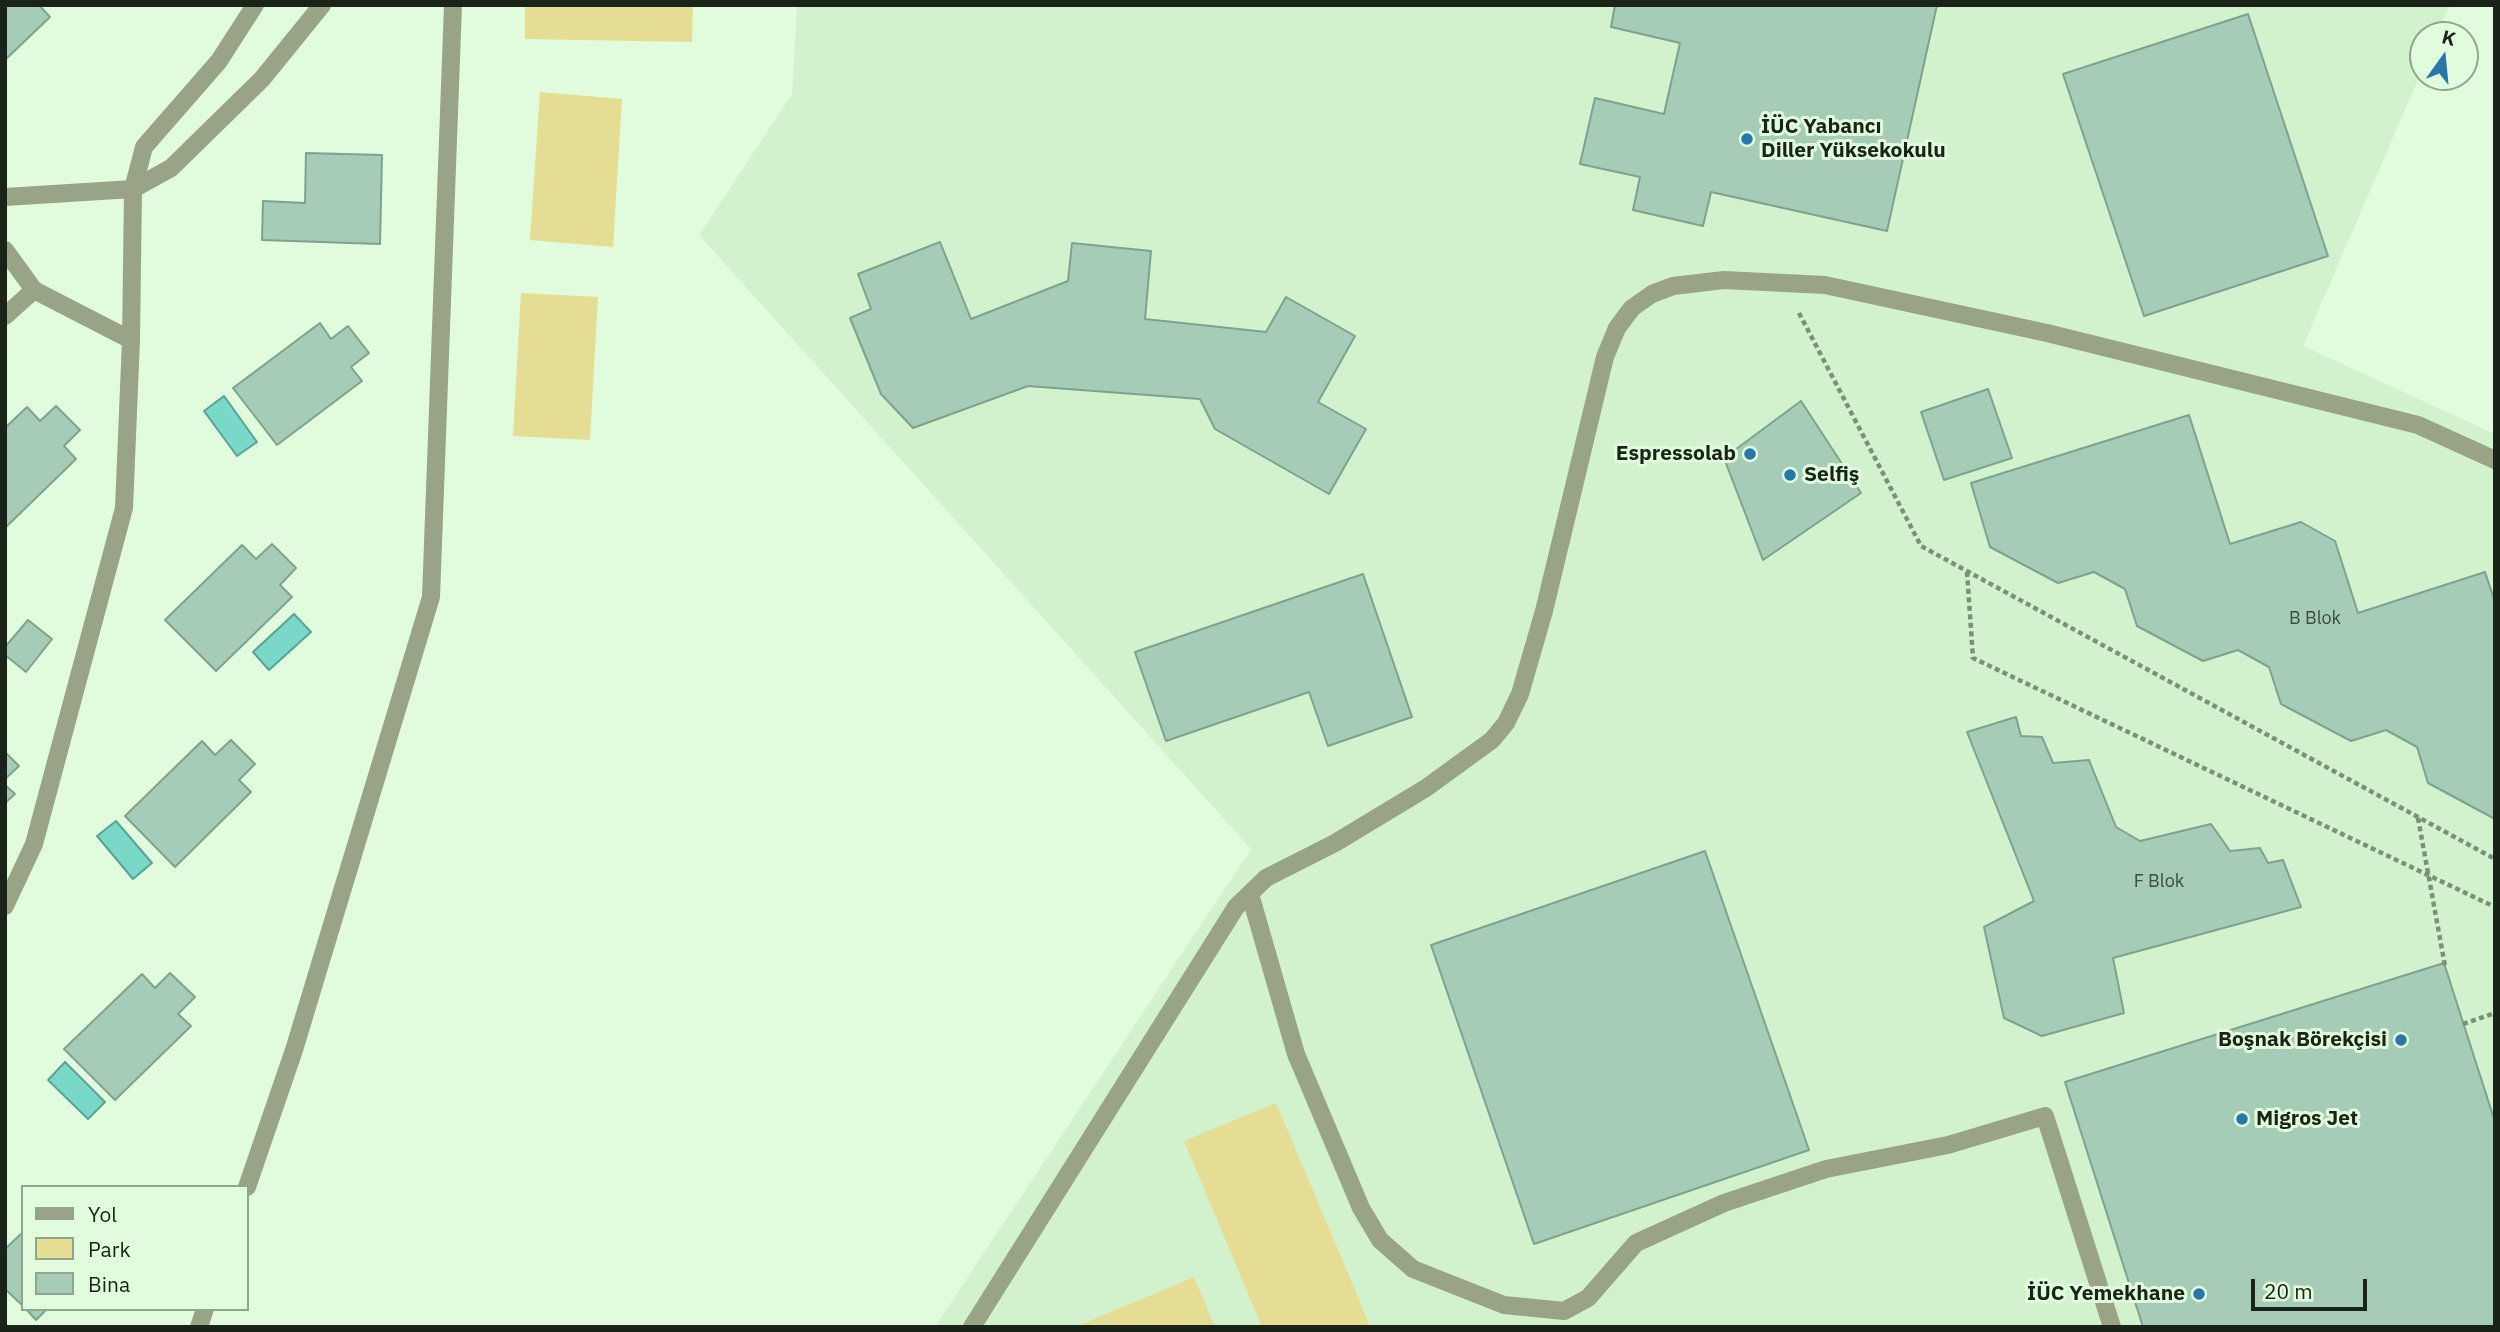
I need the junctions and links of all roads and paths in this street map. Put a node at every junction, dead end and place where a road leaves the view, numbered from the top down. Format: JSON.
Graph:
{"nodes":[{"id":1,"x":255,"y":5,"type":"edge"},
{"id":2,"x":322,"y":5,"type":"edge"},
{"id":3,"x":453,"y":5,"type":"edge"},
{"id":4,"x":133,"y":189,"type":"junction"},
{"id":5,"x":5,"y":197,"type":"edge"},
{"id":6,"x":5,"y":250,"type":"edge"},
{"id":7,"x":1782,"y":281,"type":"junction"},
{"id":8,"x":34,"y":290,"type":"junction"},
{"id":9,"x":5,"y":316,"type":"edge"},
{"id":10,"x":131,"y":340,"type":"junction"},
{"id":11,"x":2495,"y":460,"type":"edge"},
{"id":12,"x":1967,"y":572,"type":"junction"},
{"id":13,"x":2418,"y":817,"type":"junction"},
{"id":14,"x":2495,"y":859,"type":"edge"},
{"id":15,"x":2429,"y":876,"type":"junction"},
{"id":16,"x":1250,"y":894,"type":"junction"},
{"id":17,"x":5,"y":906,"type":"edge"},
{"id":18,"x":2495,"y":907,"type":"edge"},
{"id":19,"x":2445,"y":965,"type":"dead end"},
{"id":20,"x":2495,"y":1013,"type":"edge"},
{"id":21,"x":2463,"y":1024,"type":"dead end"},
{"id":22,"x":248,"y":1185,"type":"edge"},
{"id":23,"x":1537,"y":1308,"type":"junction"},
{"id":24,"x":972,"y":1327,"type":"edge"},
{"id":25,"x":1544,"y":1327,"type":"edge"},
{"id":26,"x":2112,"y":1327,"type":"edge"}],
"edges":[{"from":1,"to":4,"type":"street"},
{"from":2,"to":4,"type":"street"},
{"from":3,"to":22,"type":"street"},
{"from":4,"to":5,"type":"street"},
{"from":4,"to":10,"type":"street"},
{"from":6,"to":8,"type":"street"},
{"from":7,"to":11,"type":"street"},
{"from":7,"to":12,"type":"path"},
{"from":7,"to":16,"type":"street"},
{"from":8,"to":9,"type":"street"},
{"from":8,"to":10,"type":"street"},
{"from":10,"to":17,"type":"street"},
{"from":12,"to":13,"type":"path"},
{"from":12,"to":15,"type":"path"},
{"from":13,"to":14,"type":"path"},
{"from":13,"to":15,"type":"path"},
{"from":15,"to":18,"type":"path"},
{"from":15,"to":19,"type":"path"},
{"from":16,"to":23,"type":"street"},
{"from":16,"to":24,"type":"street"},
{"from":20,"to":21,"type":"path"},
{"from":23,"to":25,"type":"street"},
{"from":23,"to":26,"type":"street"}]}
